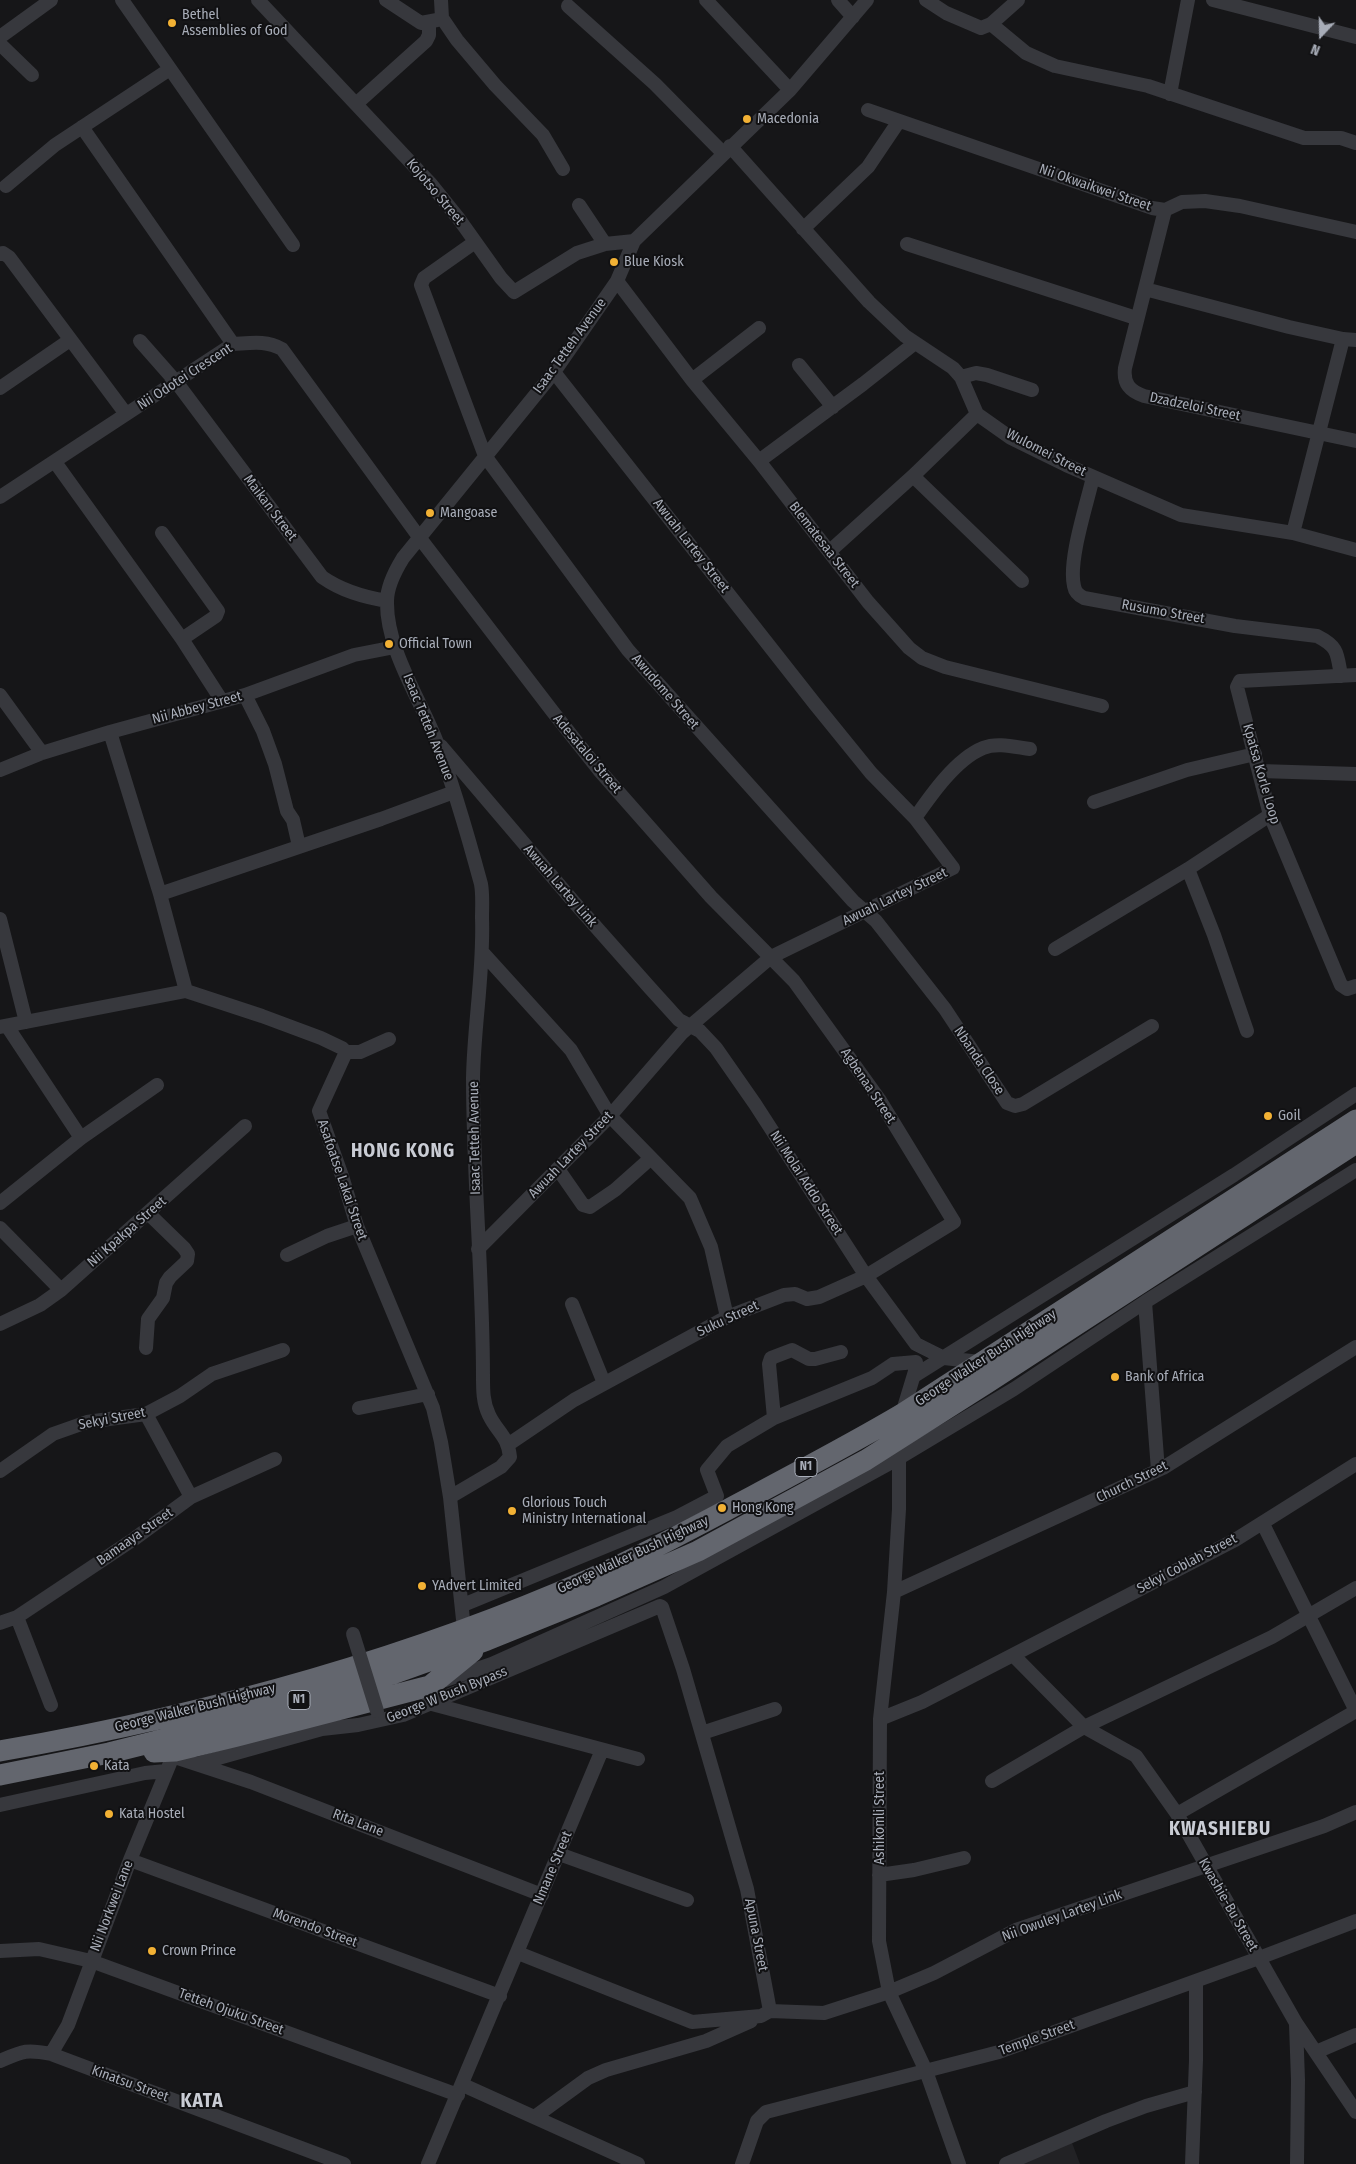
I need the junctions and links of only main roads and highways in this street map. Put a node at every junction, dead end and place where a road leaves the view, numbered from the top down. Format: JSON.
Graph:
{"nodes":[{"id":1,"x":1356,"y":1120,"type":"edge"},
{"id":2,"x":1356,"y":1143,"type":"edge"},
{"id":3,"x":487,"y":1640,"type":"junction"},
{"id":4,"x":0,"y":1751,"type":"edge"},
{"id":5,"x":110,"y":1753,"type":"junction"},
{"id":6,"x":0,"y":1775,"type":"edge"}],
"edges":[{"from":1,"to":4,"type":"highway","name":"George Walker Bush Highway","number":"N1"},
{"from":2,"to":3,"type":"highway","name":"George Walker Bush Highway","number":"N1"},
{"from":3,"to":5,"type":"highway","name":"George Walker Bush Highway","number":"N1"},
{"from":3,"to":5,"type":"highway"},
{"from":5,"to":6,"type":"highway","name":"George Walker Bush Highway","number":"N1"}]}
